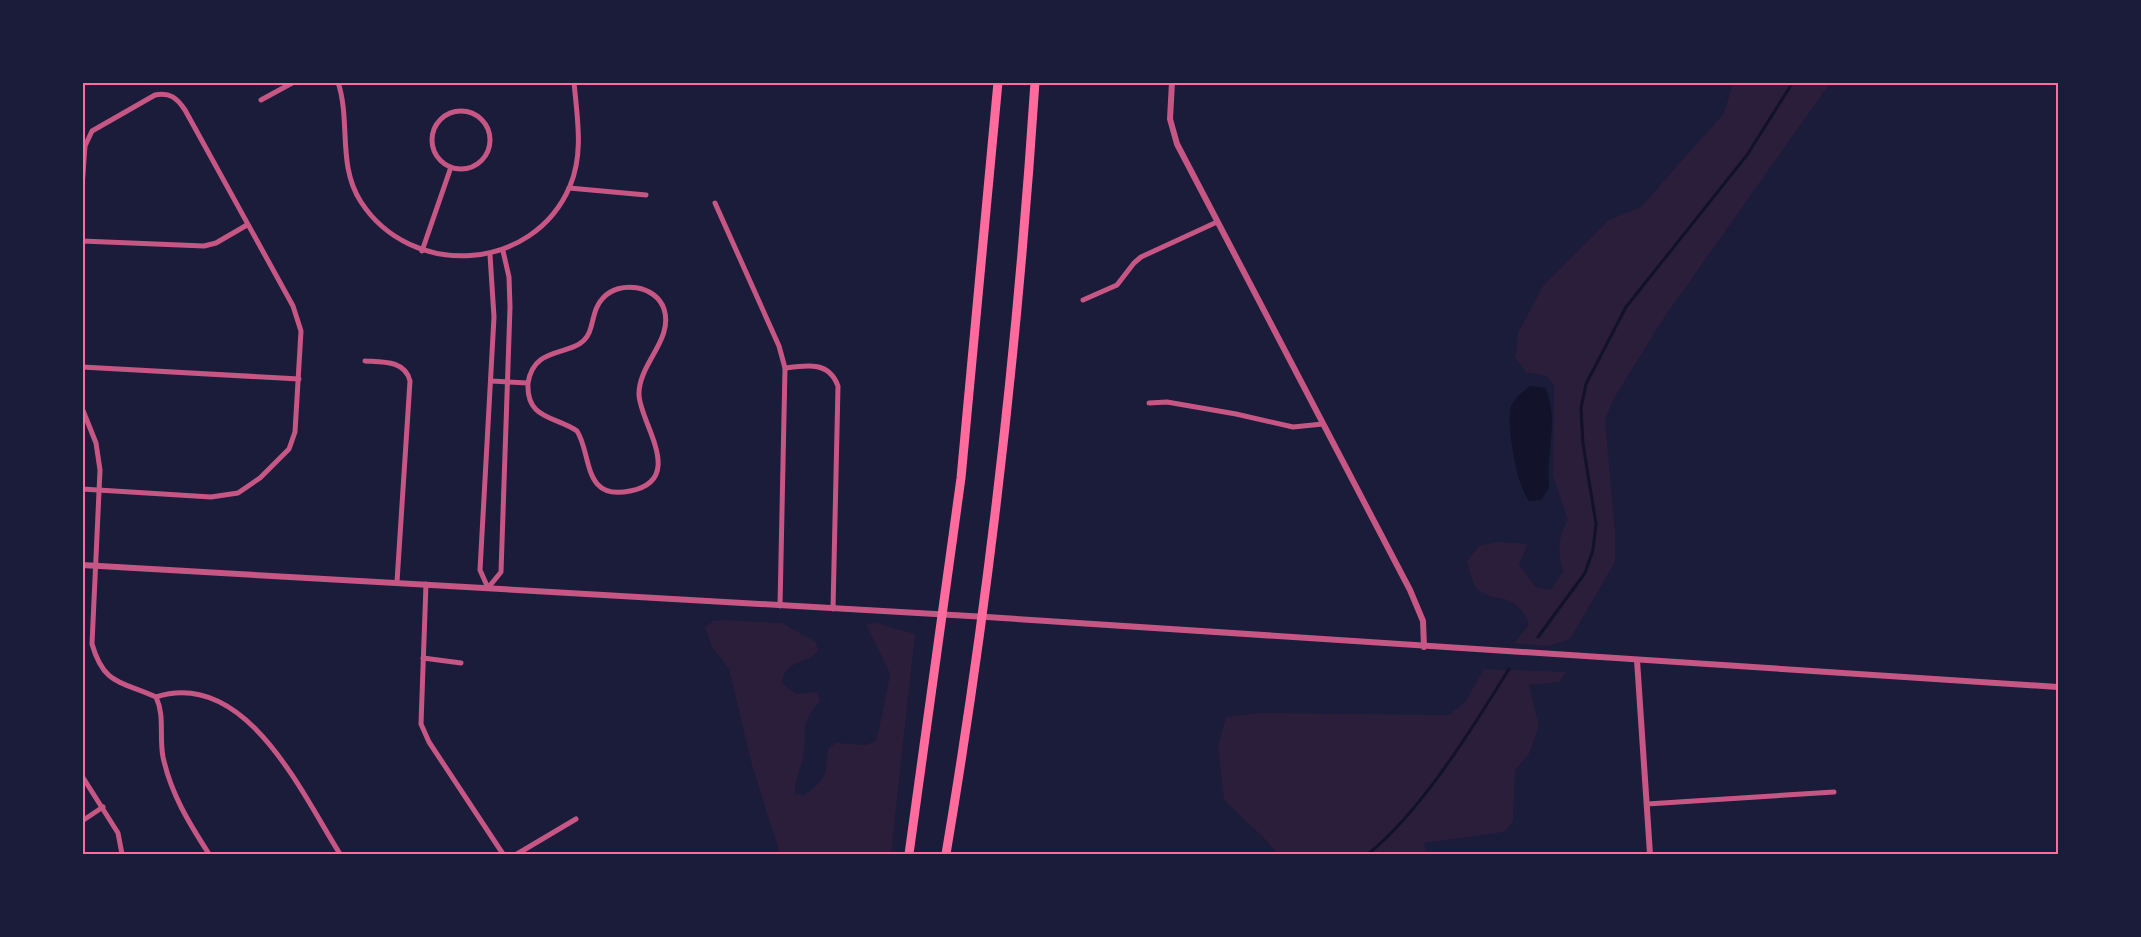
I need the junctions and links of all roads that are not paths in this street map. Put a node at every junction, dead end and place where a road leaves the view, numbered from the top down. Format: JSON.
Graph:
{"nodes":[{"id":1,"x":294,"y":82,"type":"edge"},
{"id":2,"x":338,"y":82,"type":"edge"},
{"id":3,"x":574,"y":82,"type":"edge"},
{"id":4,"x":998,"y":82,"type":"edge"},
{"id":5,"x":1035,"y":82,"type":"edge"},
{"id":6,"x":1172,"y":82,"type":"edge"},
{"id":7,"x":261,"y":100,"type":"dead end"},
{"id":8,"x":451,"y":167,"type":"junction"},
{"id":9,"x":82,"y":188,"type":"edge"},
{"id":10,"x":569,"y":188,"type":"junction"},
{"id":11,"x":646,"y":195,"type":"dead end"},
{"id":12,"x":715,"y":203,"type":"dead end"},
{"id":13,"x":1217,"y":222,"type":"junction"},
{"id":14,"x":247,"y":225,"type":"junction"},
{"id":15,"x":82,"y":241,"type":"edge"},
{"id":16,"x":422,"y":251,"type":"junction"},
{"id":17,"x":503,"y":251,"type":"junction"},
{"id":18,"x":490,"y":255,"type":"junction"},
{"id":19,"x":1083,"y":300,"type":"dead end"},
{"id":20,"x":365,"y":361,"type":"dead end"},
{"id":21,"x":82,"y":367,"type":"edge"},
{"id":22,"x":785,"y":368,"type":"junction"},
{"id":23,"x":299,"y":379,"type":"junction"},
{"id":24,"x":491,"y":381,"type":"junction"},
{"id":25,"x":507,"y":382,"type":"junction"},
{"id":26,"x":528,"y":383,"type":"junction"},
{"id":27,"x":1149,"y":403,"type":"dead end"},
{"id":28,"x":82,"y":408,"type":"edge"},
{"id":29,"x":1323,"y":424,"type":"junction"},
{"id":30,"x":82,"y":489,"type":"edge"},
{"id":31,"x":100,"y":490,"type":"junction"},
{"id":32,"x":82,"y":565,"type":"edge"},
{"id":33,"x":96,"y":565,"type":"junction"},
{"id":34,"x":397,"y":582,"type":"junction"},
{"id":35,"x":426,"y":584,"type":"junction"},
{"id":36,"x":488,"y":588,"type":"junction"},
{"id":37,"x":780,"y":606,"type":"junction"},
{"id":38,"x":833,"y":609,"type":"junction"},
{"id":39,"x":1424,"y":647,"type":"junction"},
{"id":40,"x":423,"y":658,"type":"junction"},
{"id":41,"x":1637,"y":660,"type":"junction"},
{"id":42,"x":461,"y":663,"type":"dead end"},
{"id":43,"x":2058,"y":687,"type":"edge"},
{"id":44,"x":156,"y":697,"type":"junction"},
{"id":45,"x":82,"y":776,"type":"edge"},
{"id":46,"x":958,"y":783,"type":"junction"},
{"id":47,"x":1834,"y":792,"type":"dead end"},
{"id":48,"x":1647,"y":804,"type":"junction"},
{"id":49,"x":104,"y":807,"type":"junction"},
{"id":50,"x":576,"y":819,"type":"dead end"},
{"id":51,"x":82,"y":821,"type":"edge"},
{"id":52,"x":122,"y":855,"type":"edge"},
{"id":53,"x":209,"y":855,"type":"edge"},
{"id":54,"x":340,"y":855,"type":"edge"},
{"id":55,"x":503,"y":855,"type":"edge"},
{"id":56,"x":517,"y":855,"type":"edge"},
{"id":57,"x":909,"y":855,"type":"edge"},
{"id":58,"x":946,"y":855,"type":"edge"},
{"id":59,"x":953,"y":855,"type":"edge"},
{"id":60,"x":1650,"y":855,"type":"edge"}],
"edges":[{"from":1,"to":7,"type":"street"},
{"from":2,"to":16,"type":"street"},
{"from":3,"to":10,"type":"street"},
{"from":4,"to":57,"type":"highway"},
{"from":5,"to":46,"type":"highway"},
{"from":6,"to":13,"type":"street"},
{"from":8,"to":8,"type":"street"},
{"from":8,"to":16,"type":"street"},
{"from":9,"to":14,"type":"street"},
{"from":10,"to":11,"type":"street"},
{"from":10,"to":17,"type":"street"},
{"from":12,"to":22,"type":"street"},
{"from":13,"to":19,"type":"street"},
{"from":13,"to":29,"type":"street"},
{"from":14,"to":15,"type":"street"},
{"from":14,"to":23,"type":"street"},
{"from":16,"to":18,"type":"street"},
{"from":17,"to":18,"type":"street"},
{"from":17,"to":25,"type":"street"},
{"from":18,"to":24,"type":"street"},
{"from":20,"to":34,"type":"street"},
{"from":21,"to":23,"type":"street"},
{"from":22,"to":37,"type":"street"},
{"from":22,"to":38,"type":"street"},
{"from":23,"to":31,"type":"street"},
{"from":24,"to":25,"type":"street"},
{"from":24,"to":36,"type":"street"},
{"from":25,"to":26,"type":"street"},
{"from":25,"to":36,"type":"street"},
{"from":26,"to":26,"type":"street"},
{"from":27,"to":29,"type":"street"},
{"from":28,"to":31,"type":"street"},
{"from":29,"to":39,"type":"street"},
{"from":30,"to":31,"type":"street"},
{"from":31,"to":33,"type":"street"},
{"from":32,"to":33,"type":"street"},
{"from":33,"to":34,"type":"street"},
{"from":33,"to":44,"type":"street"},
{"from":34,"to":35,"type":"street"},
{"from":35,"to":36,"type":"street"},
{"from":35,"to":40,"type":"street"},
{"from":36,"to":37,"type":"street"},
{"from":37,"to":38,"type":"street"},
{"from":38,"to":39,"type":"street"},
{"from":39,"to":41,"type":"street"},
{"from":40,"to":42,"type":"street"},
{"from":40,"to":55,"type":"street"},
{"from":41,"to":43,"type":"street"},
{"from":41,"to":48,"type":"street"},
{"from":44,"to":53,"type":"street"},
{"from":44,"to":54,"type":"street"},
{"from":45,"to":49,"type":"street"},
{"from":46,"to":58,"type":"highway"},
{"from":46,"to":59,"type":"highway"},
{"from":47,"to":48,"type":"street"},
{"from":48,"to":60,"type":"street"},
{"from":49,"to":51,"type":"street"},
{"from":49,"to":52,"type":"street"},
{"from":50,"to":56,"type":"street"}]}
